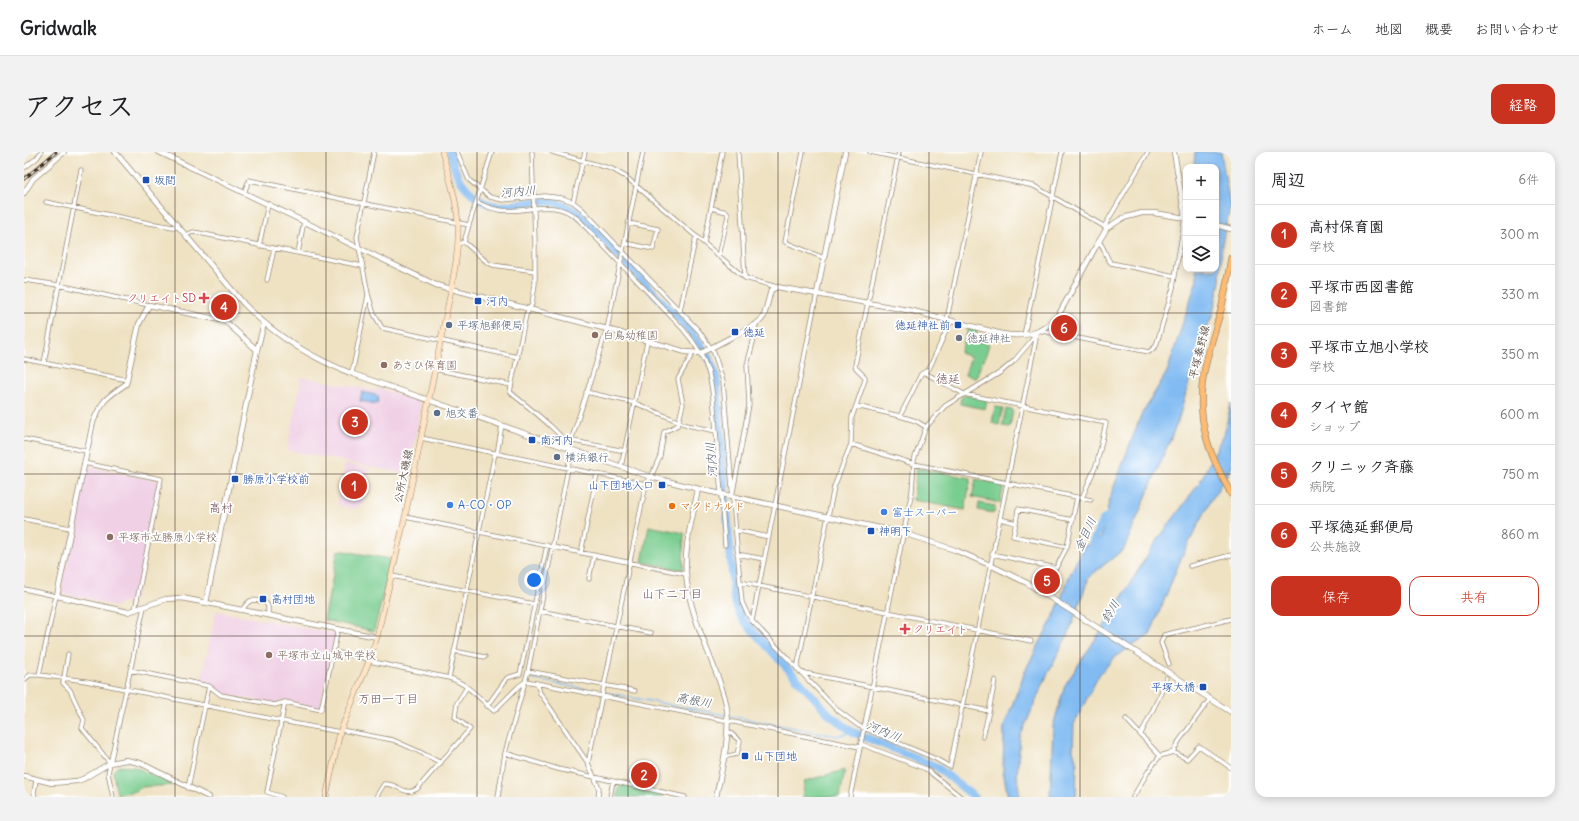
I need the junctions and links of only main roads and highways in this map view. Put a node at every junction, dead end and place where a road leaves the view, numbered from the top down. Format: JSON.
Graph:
{"nodes":[{"id":1,"x":442,"y":152,"type":"edge"},
{"id":2,"x":1231,"y":258,"type":"edge"},
{"id":3,"x":1231,"y":494,"type":"edge"},
{"id":4,"x":326,"y":797,"type":"edge"}],
"edges":[{"from":1,"to":4,"type":"main road","name":"公所大磯線"},
{"from":2,"to":3,"type":"main road","name":"平塚秦野線"}]}
